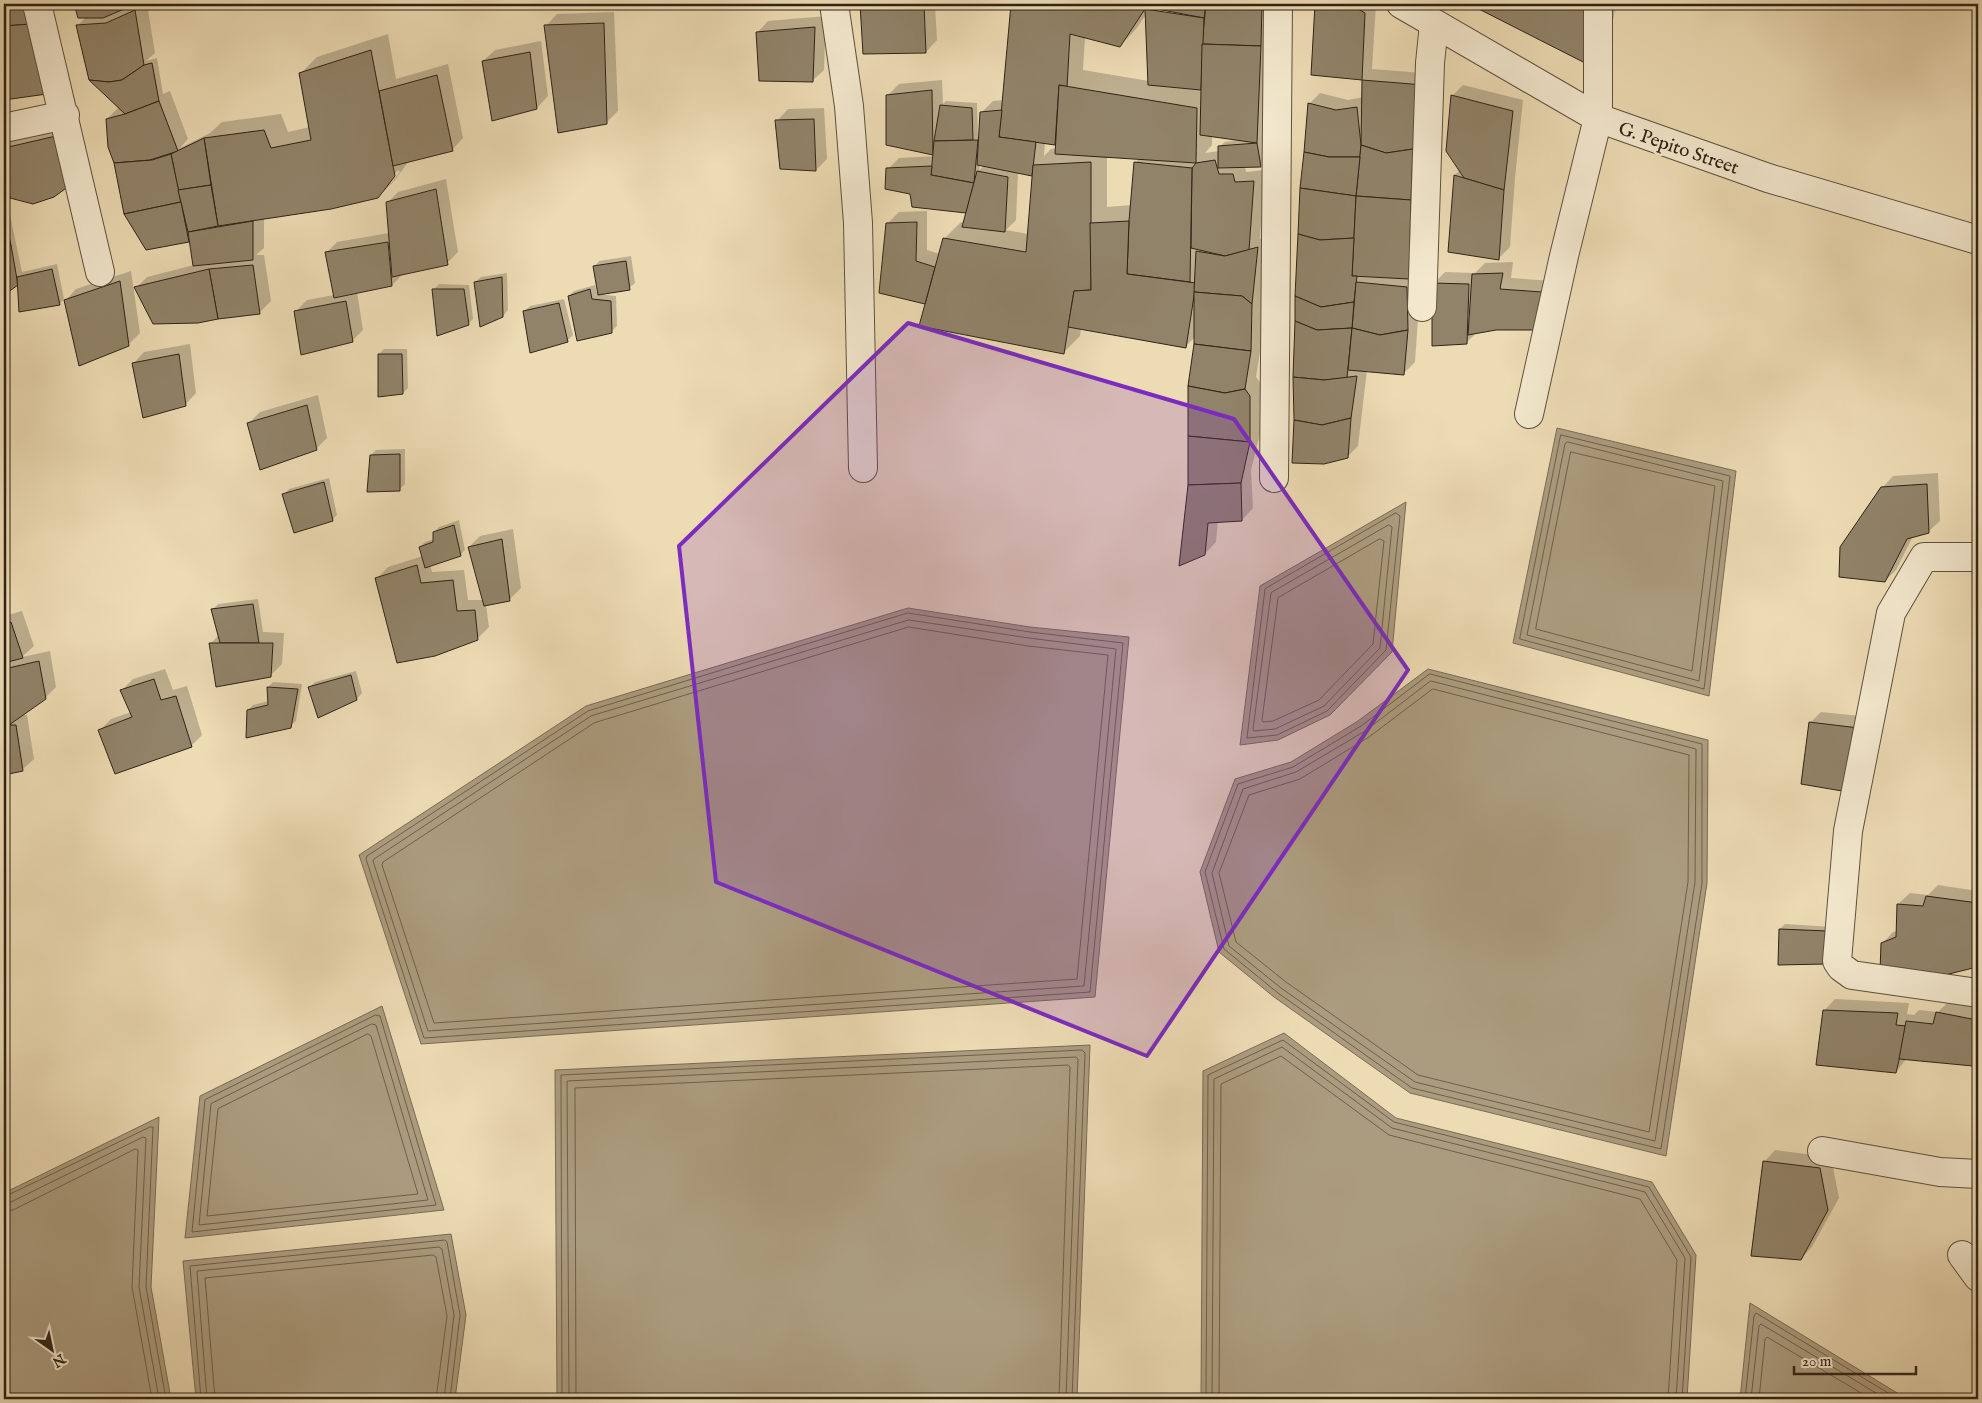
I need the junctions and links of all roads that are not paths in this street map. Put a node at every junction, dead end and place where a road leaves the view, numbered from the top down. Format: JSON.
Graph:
{"nodes":[{"id":1,"x":37,"y":4,"type":"edge"},
{"id":2,"x":834,"y":4,"type":"edge"},
{"id":3,"x":1278,"y":4,"type":"edge"},
{"id":4,"x":1401,"y":4,"type":"edge"},
{"id":5,"x":1598,"y":4,"type":"edge"},
{"id":6,"x":1434,"y":24,"type":"junction"},
{"id":7,"x":65,"y":115,"type":"junction"},
{"id":8,"x":1598,"y":118,"type":"junction"},
{"id":9,"x":4,"y":128,"type":"edge"},
{"id":10,"x":1978,"y":240,"type":"edge"},
{"id":11,"x":100,"y":272,"type":"dead end"},
{"id":12,"x":1422,"y":307,"type":"dead end"},
{"id":13,"x":1529,"y":414,"type":"dead end"},
{"id":14,"x":863,"y":468,"type":"dead end"},
{"id":15,"x":1274,"y":478,"type":"dead end"},
{"id":16,"x":1978,"y":557,"type":"edge"},
{"id":17,"x":1978,"y":993,"type":"edge"},
{"id":18,"x":1822,"y":1151,"type":"dead end"},
{"id":19,"x":1978,"y":1174,"type":"edge"},
{"id":20,"x":1962,"y":1255,"type":"dead end"},
{"id":21,"x":1978,"y":1277,"type":"edge"}],
"edges":[{"from":1,"to":7,"type":"street"},
{"from":2,"to":14,"type":"street"},
{"from":3,"to":15,"type":"street"},
{"from":4,"to":6,"type":"street","name":"G. Pepito Street"},
{"from":5,"to":8,"type":"street"},
{"from":6,"to":8,"type":"street","name":"G. Pepito Street"},
{"from":6,"to":12,"type":"street"},
{"from":7,"to":9,"type":"street"},
{"from":7,"to":11,"type":"street"},
{"from":8,"to":10,"type":"street","name":"G. Pepito Street"},
{"from":8,"to":13,"type":"street"},
{"from":16,"to":17,"type":"street"},
{"from":18,"to":19,"type":"street"},
{"from":20,"to":21,"type":"street"}]}
